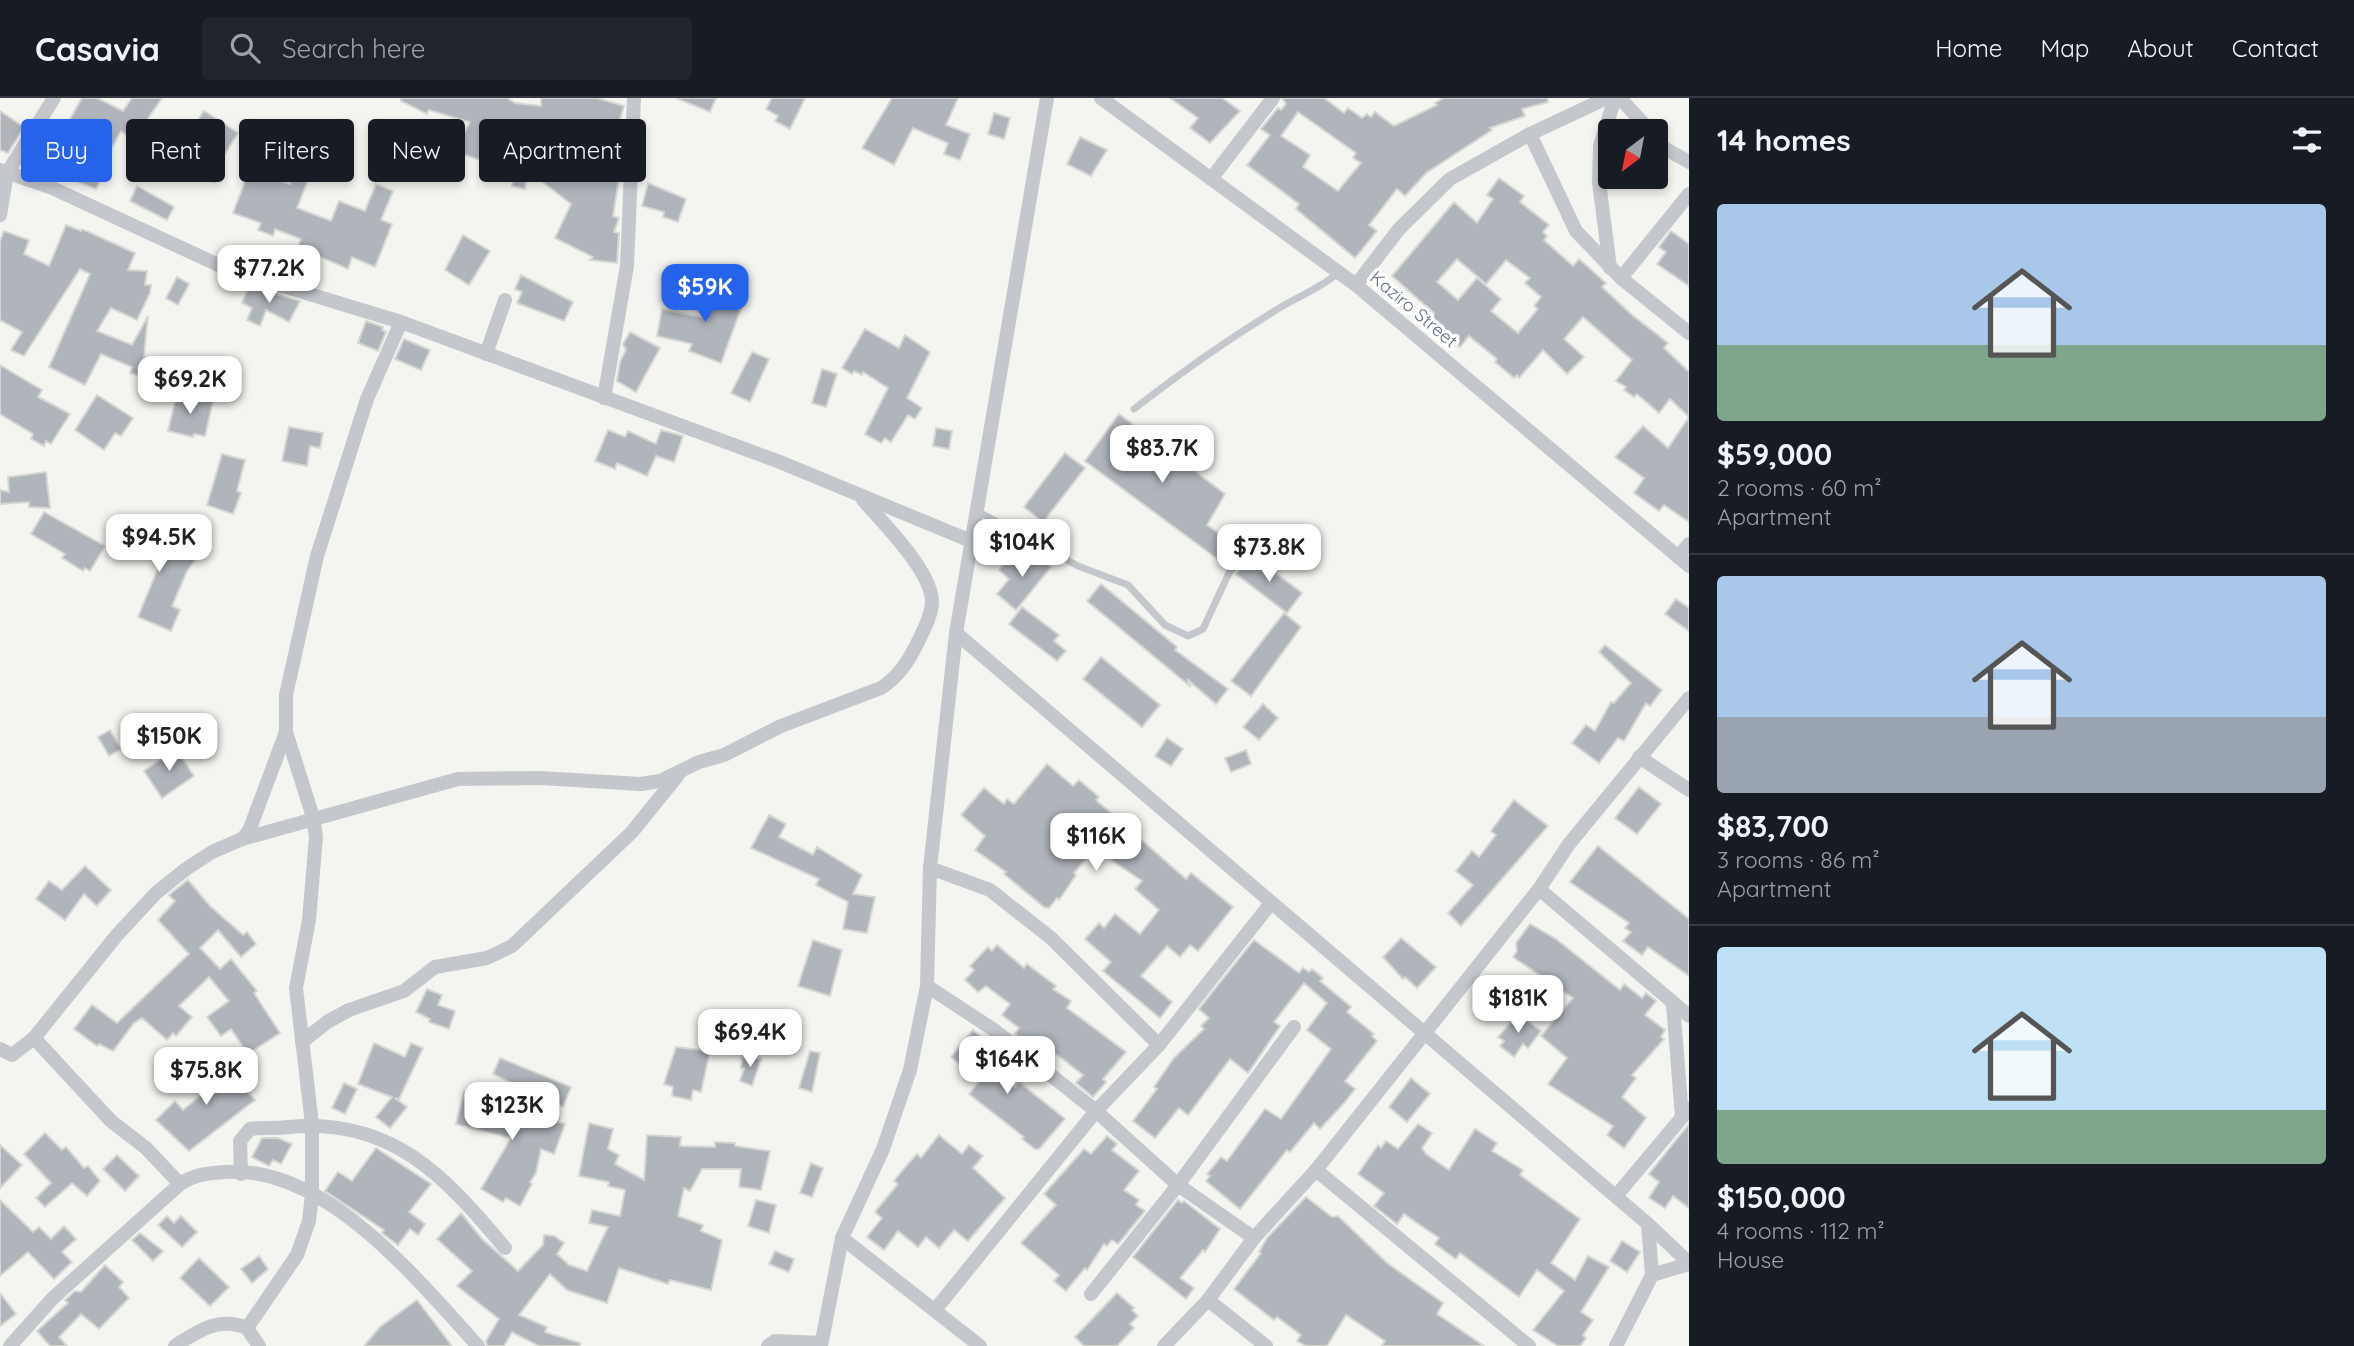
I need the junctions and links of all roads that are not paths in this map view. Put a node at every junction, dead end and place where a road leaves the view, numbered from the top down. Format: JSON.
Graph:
{"nodes":[{"id":1,"x":54,"y":98,"type":"edge"},
{"id":2,"x":634,"y":98,"type":"edge"},
{"id":3,"x":1047,"y":98,"type":"edge"},
{"id":4,"x":1101,"y":98,"type":"edge"},
{"id":5,"x":1273,"y":98,"type":"edge"},
{"id":6,"x":1607,"y":98,"type":"edge"},
{"id":7,"x":1615,"y":98,"type":"edge"},
{"id":8,"x":1620,"y":98,"type":"edge"},
{"id":9,"x":1639,"y":119,"type":"edge"},
{"id":10,"x":1530,"y":134,"type":"junction"},
{"id":11,"x":1668,"y":150,"type":"edge"},
{"id":12,"x":1689,"y":162,"type":"edge"},
{"id":13,"x":4,"y":172,"type":"edge"},
{"id":14,"x":1211,"y":179,"type":"junction"},
{"id":15,"x":1689,"y":194,"type":"edge"},
{"id":16,"x":0,"y":215,"type":"edge"},
{"id":17,"x":1339,"y":273,"type":"junction"},
{"id":18,"x":1615,"y":273,"type":"junction"},
{"id":19,"x":1356,"y":285,"type":"junction"},
{"id":20,"x":505,"y":300,"type":"dead end"},
{"id":21,"x":401,"y":322,"type":"junction"},
{"id":22,"x":1689,"y":333,"type":"edge"},
{"id":23,"x":486,"y":354,"type":"junction"},
{"id":24,"x":604,"y":398,"type":"junction"},
{"id":25,"x":1134,"y":410,"type":"dead end"},
{"id":26,"x":861,"y":498,"type":"junction"},
{"id":27,"x":976,"y":510,"type":"junction"},
{"id":28,"x":1261,"y":535,"type":"dead end"},
{"id":29,"x":971,"y":541,"type":"junction"},
{"id":30,"x":1689,"y":544,"type":"edge"},
{"id":31,"x":1683,"y":561,"type":"edge"},
{"id":32,"x":956,"y":633,"type":"junction"},
{"id":33,"x":1689,"y":698,"type":"edge"},
{"id":34,"x":286,"y":732,"type":"junction"},
{"id":35,"x":1639,"y":757,"type":"junction"},
{"id":36,"x":679,"y":774,"type":"junction"},
{"id":37,"x":1689,"y":790,"type":"edge"},
{"id":38,"x":313,"y":817,"type":"junction"},
{"id":39,"x":242,"y":839,"type":"junction"},
{"id":40,"x":930,"y":868,"type":"junction"},
{"id":41,"x":1539,"y":889,"type":"junction"},
{"id":42,"x":1271,"y":902,"type":"junction"},
{"id":43,"x":927,"y":986,"type":"junction"},
{"id":44,"x":1673,"y":1004,"type":"junction"},
{"id":45,"x":1689,"y":1016,"type":"edge"},
{"id":46,"x":1294,"y":1027,"type":"dead end"},
{"id":47,"x":1426,"y":1033,"type":"junction"},
{"id":48,"x":34,"y":1038,"type":"junction"},
{"id":49,"x":302,"y":1042,"type":"junction"},
{"id":50,"x":1159,"y":1045,"type":"junction"},
{"id":51,"x":0,"y":1049,"type":"edge"},
{"id":52,"x":1096,"y":1111,"type":"junction"},
{"id":53,"x":1686,"y":1113,"type":"edge"},
{"id":54,"x":312,"y":1124,"type":"junction"},
{"id":55,"x":1316,"y":1170,"type":"junction"},
{"id":56,"x":241,"y":1172,"type":"junction"},
{"id":57,"x":180,"y":1184,"type":"junction"},
{"id":58,"x":1178,"y":1185,"type":"junction"},
{"id":59,"x":313,"y":1195,"type":"junction"},
{"id":60,"x":1616,"y":1196,"type":"junction"},
{"id":61,"x":1648,"y":1224,"type":"junction"},
{"id":62,"x":842,"y":1238,"type":"junction"},
{"id":63,"x":1254,"y":1238,"type":"junction"},
{"id":64,"x":505,"y":1248,"type":"dead end"},
{"id":65,"x":1689,"y":1263,"type":"edge"},
{"id":66,"x":1652,"y":1275,"type":"junction"},
{"id":67,"x":1091,"y":1294,"type":"dead end"},
{"id":68,"x":1208,"y":1300,"type":"junction"},
{"id":69,"x":935,"y":1310,"type":"junction"},
{"id":70,"x":247,"y":1328,"type":"junction"},
{"id":71,"x":821,"y":1344,"type":"edge"},
{"id":72,"x":10,"y":1346,"type":"edge"},
{"id":73,"x":175,"y":1346,"type":"edge"},
{"id":74,"x":259,"y":1346,"type":"edge"},
{"id":75,"x":478,"y":1346,"type":"edge"},
{"id":76,"x":768,"y":1346,"type":"edge"},
{"id":77,"x":980,"y":1346,"type":"edge"},
{"id":78,"x":1164,"y":1346,"type":"edge"},
{"id":79,"x":1266,"y":1346,"type":"edge"},
{"id":80,"x":1529,"y":1346,"type":"edge"},
{"id":81,"x":1616,"y":1346,"type":"edge"}],
"edges":[{"from":1,"to":13,"type":"street"},
{"from":2,"to":24,"type":"street"},
{"from":3,"to":27,"type":"street"},
{"from":4,"to":14,"type":"street","name":"Kaziro Street"},
{"from":5,"to":14,"type":"street"},
{"from":6,"to":10,"type":"street"},
{"from":7,"to":18,"type":"street"},
{"from":8,"to":9,"type":"street"},
{"from":10,"to":18,"type":"street"},
{"from":10,"to":19,"type":"street"},
{"from":11,"to":12,"type":"street"},
{"from":13,"to":16,"type":"street"},
{"from":13,"to":21,"type":"street"},
{"from":14,"to":17,"type":"street","name":"Kaziro Street"},
{"from":15,"to":18,"type":"street"},
{"from":17,"to":19,"type":"street","name":"Kaziro Street"},
{"from":17,"to":25,"type":"lane"},
{"from":18,"to":22,"type":"street"},
{"from":19,"to":31,"type":"street","name":"Kaziro Street"},
{"from":20,"to":23,"type":"street"},
{"from":21,"to":23,"type":"street"},
{"from":21,"to":34,"type":"street"},
{"from":23,"to":24,"type":"street"},
{"from":24,"to":26,"type":"street"},
{"from":26,"to":29,"type":"street"},
{"from":26,"to":36,"type":"street"},
{"from":27,"to":28,"type":"lane"},
{"from":27,"to":29,"type":"street"},
{"from":29,"to":32,"type":"street"},
{"from":30,"to":31,"type":"street"},
{"from":32,"to":40,"type":"street"},
{"from":32,"to":42,"type":"street"},
{"from":33,"to":35,"type":"street"},
{"from":34,"to":38,"type":"street"},
{"from":34,"to":39,"type":"street"},
{"from":35,"to":37,"type":"street"},
{"from":35,"to":41,"type":"street"},
{"from":36,"to":38,"type":"street"},
{"from":36,"to":49,"type":"street"},
{"from":38,"to":39,"type":"street"},
{"from":38,"to":49,"type":"street"},
{"from":39,"to":48,"type":"street"},
{"from":40,"to":43,"type":"street"},
{"from":40,"to":50,"type":"street"},
{"from":41,"to":44,"type":"street"},
{"from":41,"to":47,"type":"street"},
{"from":42,"to":47,"type":"street"},
{"from":42,"to":50,"type":"street"},
{"from":43,"to":52,"type":"street"},
{"from":43,"to":62,"type":"street"},
{"from":44,"to":45,"type":"street"},
{"from":44,"to":53,"type":"street"},
{"from":46,"to":58,"type":"street"},
{"from":47,"to":55,"type":"street"},
{"from":47,"to":60,"type":"street"},
{"from":48,"to":51,"type":"street"},
{"from":48,"to":57,"type":"street"},
{"from":49,"to":54,"type":"street"},
{"from":50,"to":52,"type":"street"},
{"from":52,"to":58,"type":"street"},
{"from":52,"to":69,"type":"street"},
{"from":53,"to":60,"type":"street"},
{"from":54,"to":56,"type":"street"},
{"from":54,"to":59,"type":"street"},
{"from":54,"to":64,"type":"street"},
{"from":55,"to":63,"type":"street"},
{"from":55,"to":80,"type":"street"},
{"from":56,"to":57,"type":"street"},
{"from":56,"to":59,"type":"street"},
{"from":57,"to":72,"type":"street"},
{"from":58,"to":63,"type":"street"},
{"from":58,"to":67,"type":"street"},
{"from":59,"to":70,"type":"street"},
{"from":59,"to":75,"type":"street"},
{"from":60,"to":61,"type":"street"},
{"from":61,"to":65,"type":"street"},
{"from":61,"to":66,"type":"street"},
{"from":62,"to":69,"type":"street"},
{"from":62,"to":71,"type":"street"},
{"from":63,"to":68,"type":"street"},
{"from":65,"to":66,"type":"street"},
{"from":66,"to":81,"type":"street"},
{"from":68,"to":78,"type":"street"},
{"from":68,"to":79,"type":"street"},
{"from":69,"to":77,"type":"street"},
{"from":70,"to":73,"type":"street"},
{"from":70,"to":74,"type":"street"},
{"from":71,"to":76,"type":"street"}]}
